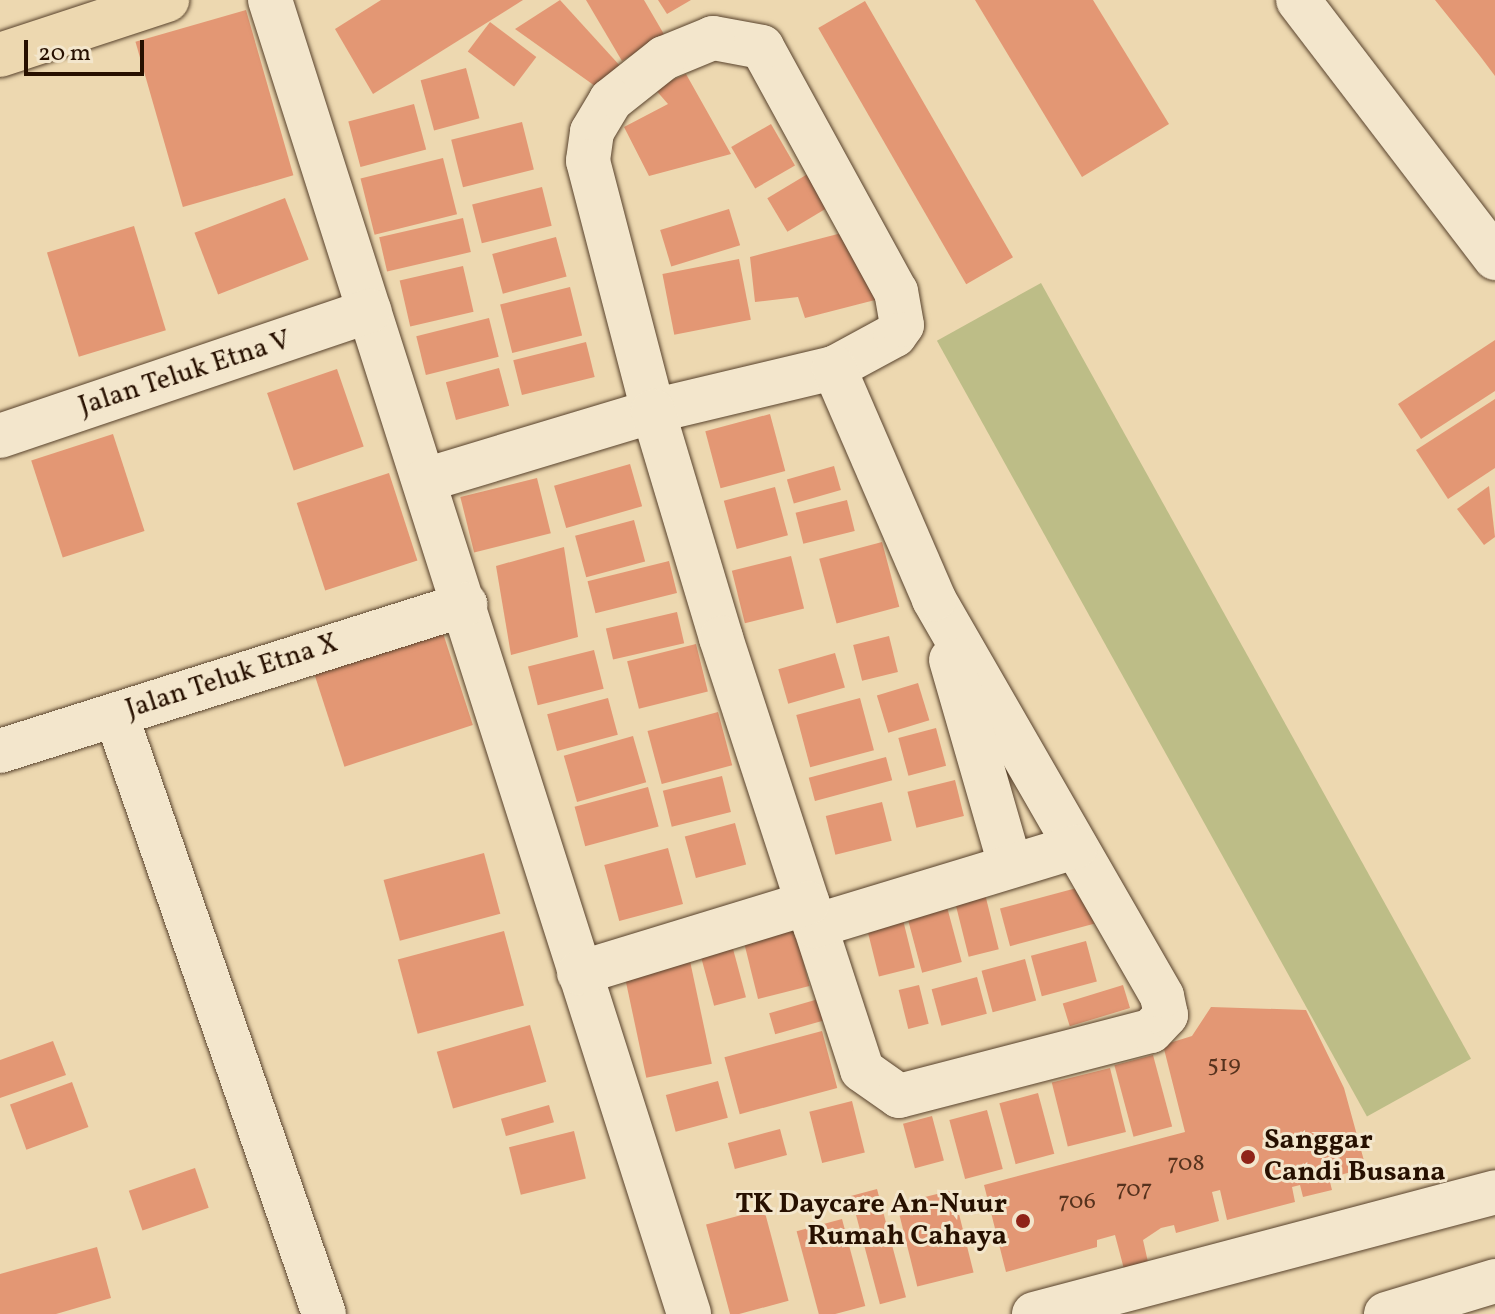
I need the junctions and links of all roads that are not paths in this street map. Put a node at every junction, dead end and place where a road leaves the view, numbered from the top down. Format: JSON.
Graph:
{"nodes":[{"id":1,"x":167,"y":0,"type":"edge"},
{"id":2,"x":270,"y":0,"type":"edge"},
{"id":3,"x":1305,"y":3,"type":"edge"},
{"id":4,"x":0,"y":55,"type":"edge"},
{"id":5,"x":1495,"y":258,"type":"edge"},
{"id":6,"x":369,"y":311,"type":"junction"},
{"id":7,"x":834,"y":368,"type":"junction"},
{"id":8,"x":653,"y":411,"type":"junction"},
{"id":9,"x":0,"y":436,"type":"edge"},
{"id":10,"x":425,"y":480,"type":"junction"},
{"id":11,"x":934,"y":599,"type":"junction"},
{"id":12,"x":465,"y":604,"type":"junction"},
{"id":13,"x":116,"y":715,"type":"junction"},
{"id":14,"x":0,"y":751,"type":"edge"},
{"id":15,"x":1075,"y":847,"type":"junction"},
{"id":16,"x":1010,"y":865,"type":"junction"},
{"id":17,"x":812,"y":914,"type":"junction"},
{"id":18,"x":579,"y":973,"type":"junction"},
{"id":19,"x":1495,"y":1192,"type":"edge"},
{"id":20,"x":1495,"y":1281,"type":"edge"},
{"id":21,"x":324,"y":1314,"type":"edge"},
{"id":22,"x":689,"y":1314,"type":"edge"},
{"id":23,"x":1034,"y":1314,"type":"edge"},
{"id":24,"x":1386,"y":1314,"type":"edge"}],
"edges":[{"from":1,"to":4,"type":"highway"},
{"from":2,"to":6,"type":"street"},
{"from":3,"to":5,"type":"street"},
{"from":6,"to":9,"type":"street","name":"Jalan Teluk Etna V"},
{"from":6,"to":10,"type":"street"},
{"from":7,"to":8,"type":"street"},
{"from":7,"to":8,"type":"street"},
{"from":7,"to":11,"type":"street"},
{"from":8,"to":10,"type":"street"},
{"from":8,"to":17,"type":"street"},
{"from":10,"to":12,"type":"street"},
{"from":11,"to":15,"type":"street"},
{"from":11,"to":16,"type":"street"},
{"from":12,"to":13,"type":"street","name":"Jalan Teluk Etna X"},
{"from":12,"to":18,"type":"street"},
{"from":13,"to":14,"type":"street","name":"Jalan Teluk Etna X"},
{"from":13,"to":21,"type":"street"},
{"from":15,"to":16,"type":"street"},
{"from":15,"to":17,"type":"street"},
{"from":16,"to":17,"type":"street"},
{"from":17,"to":18,"type":"street"},
{"from":18,"to":22,"type":"street"},
{"from":19,"to":23,"type":"street"},
{"from":20,"to":24,"type":"street"}]}
